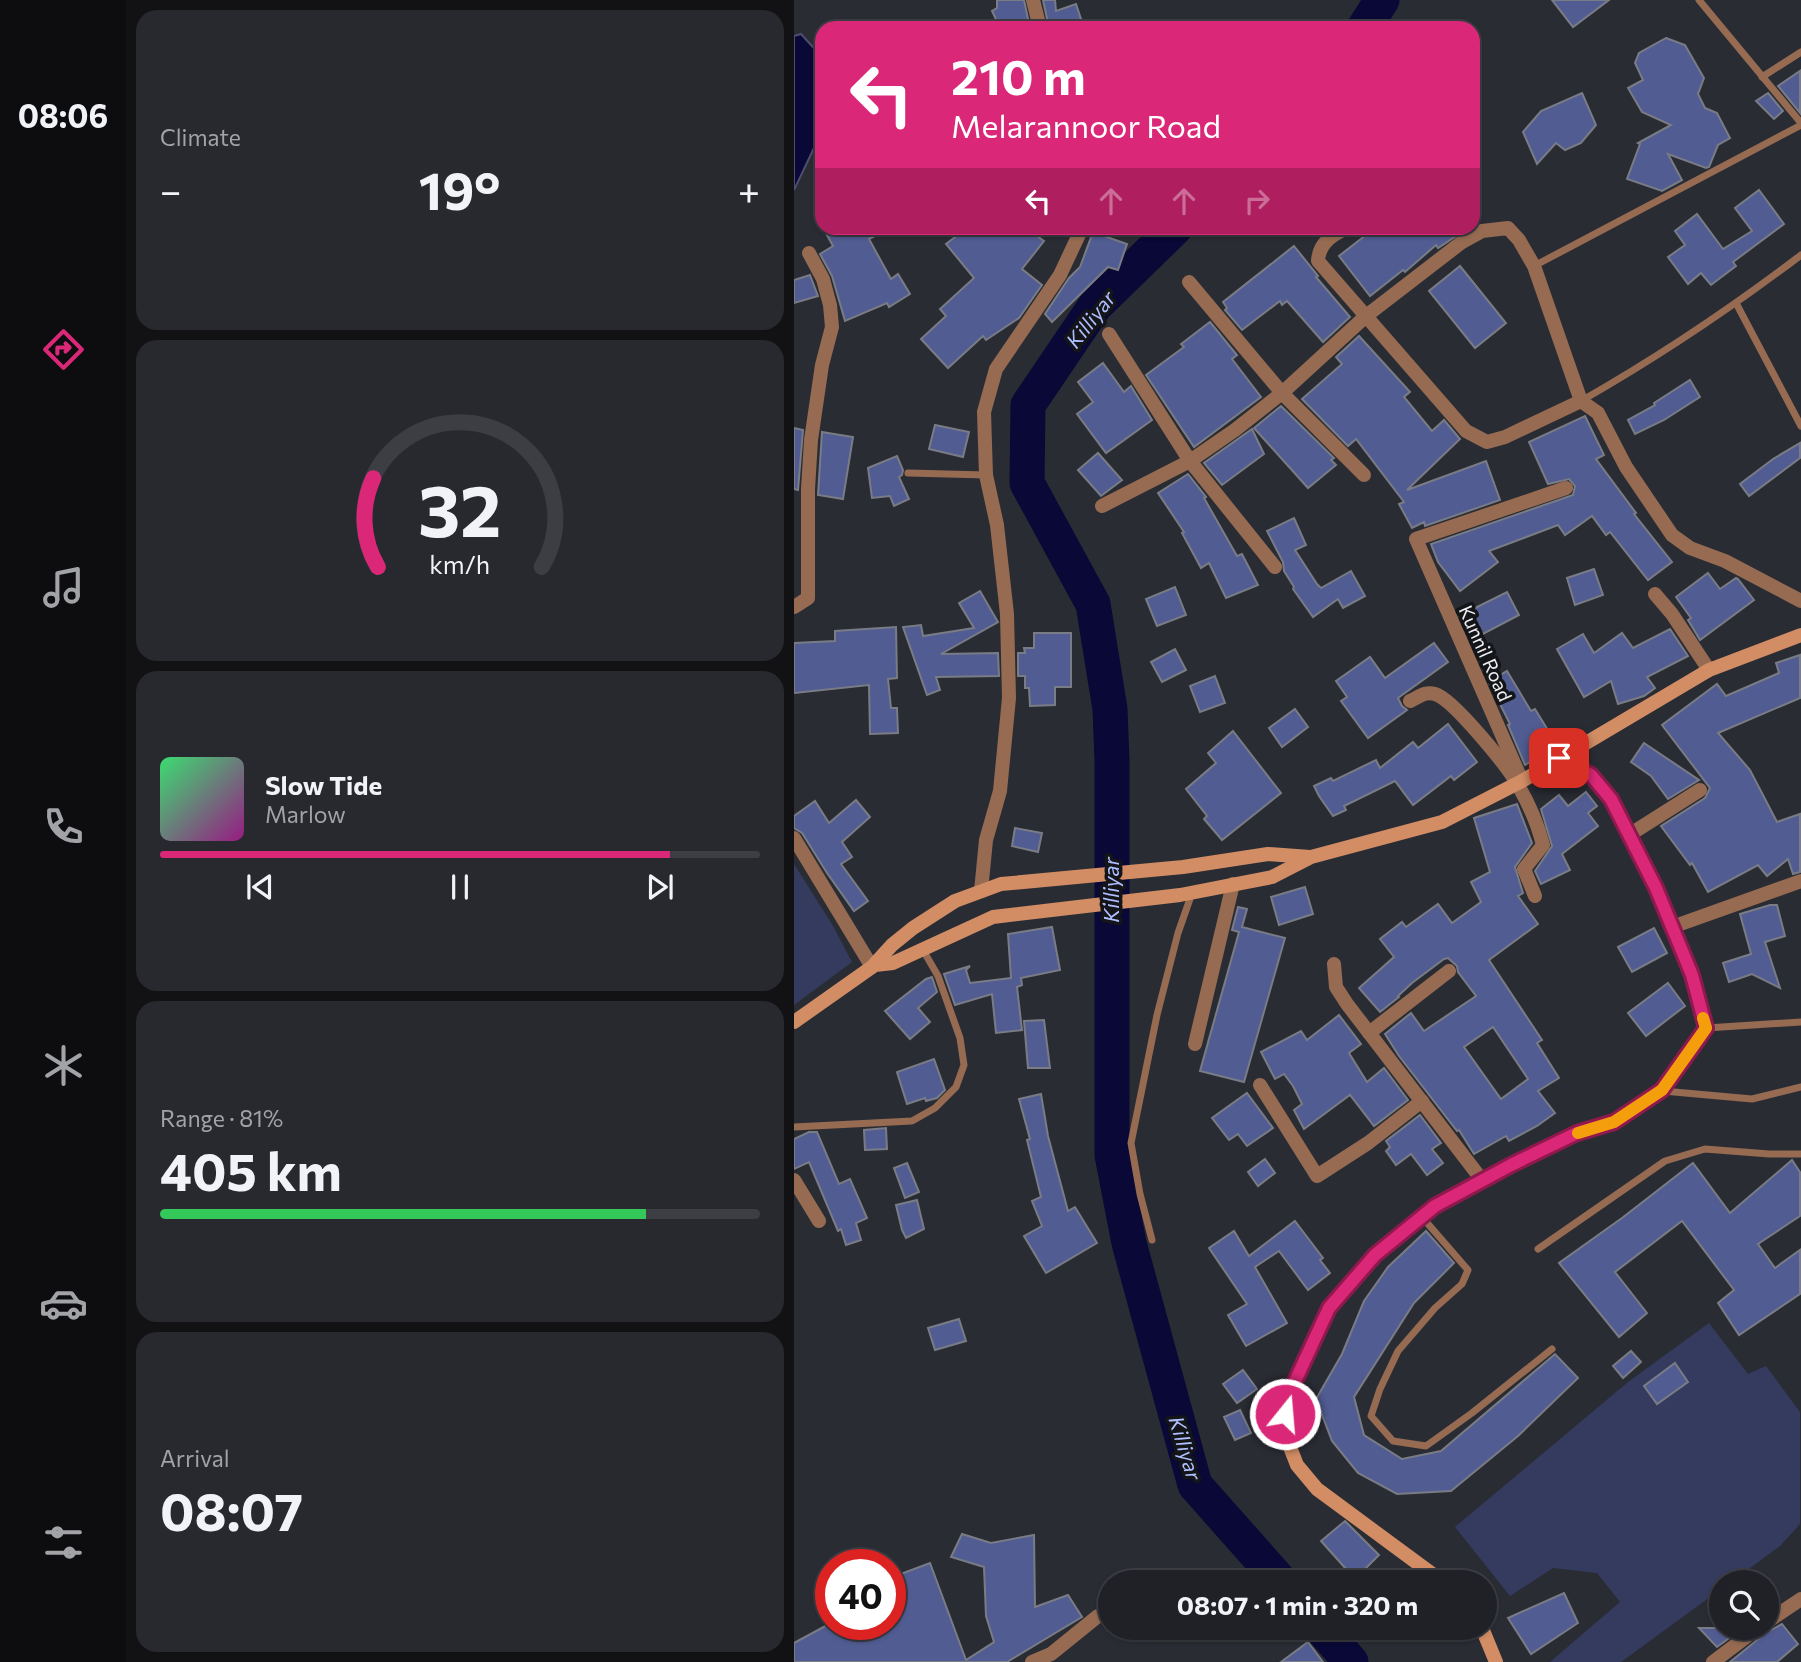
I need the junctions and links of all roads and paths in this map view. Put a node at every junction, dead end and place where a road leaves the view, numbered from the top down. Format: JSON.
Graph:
{"nodes":[{"id":1,"x":1033,"y":0,"type":"edge"},
{"id":2,"x":1699,"y":0,"type":"edge"},
{"id":3,"x":1038,"y":21,"type":"edge"},
{"id":4,"x":1800,"y":52,"type":"edge"},
{"id":5,"x":1762,"y":77,"type":"junction"},
{"id":6,"x":1800,"y":124,"type":"edge"},
{"id":7,"x":1480,"y":232,"type":"edge"},
{"id":8,"x":1079,"y":235,"type":"edge"},
{"id":9,"x":1335,"y":235,"type":"edge"},
{"id":10,"x":1475,"y":235,"type":"edge"},
{"id":11,"x":809,"y":253,"type":"dead end"},
{"id":12,"x":1800,"y":255,"type":"edge"},
{"id":13,"x":1534,"y":266,"type":"junction"},
{"id":14,"x":1189,"y":282,"type":"dead end"},
{"id":15,"x":1736,"y":303,"type":"junction"},
{"id":16,"x":1366,"y":316,"type":"junction"},
{"id":17,"x":1109,"y":334,"type":"dead end"},
{"id":18,"x":1282,"y":393,"type":"junction"},
{"id":19,"x":1581,"y":401,"type":"junction"},
{"id":20,"x":1798,"y":417,"type":"edge"},
{"id":21,"x":1800,"y":426,"type":"edge"},
{"id":22,"x":1190,"y":461,"type":"junction"},
{"id":23,"x":908,"y":472,"type":"dead end"},
{"id":24,"x":986,"y":475,"type":"junction"},
{"id":25,"x":1364,"y":475,"type":"dead end"},
{"id":26,"x":1566,"y":488,"type":"dead end"},
{"id":27,"x":1102,"y":506,"type":"dead end"},
{"id":28,"x":1275,"y":567,"type":"dead end"},
{"id":29,"x":1655,"y":594,"type":"dead end"},
{"id":30,"x":1800,"y":601,"type":"edge"},
{"id":31,"x":794,"y":607,"type":"edge"},
{"id":32,"x":1800,"y":635,"type":"edge"},
{"id":33,"x":1709,"y":670,"type":"junction"},
{"id":34,"x":1410,"y":701,"type":"dead end"},
{"id":35,"x":1559,"y":758,"type":"junction"},
{"id":36,"x":1520,"y":783,"type":"junction"},
{"id":37,"x":1700,"y":790,"type":"dead end"},
{"id":38,"x":1629,"y":835,"type":"junction"},
{"id":39,"x":794,"y":838,"type":"edge"},
{"id":40,"x":1311,"y":857,"type":"junction"},
{"id":41,"x":1800,"y":881,"type":"edge"},
{"id":42,"x":1233,"y":884,"type":"junction"},
{"id":43,"x":981,"y":891,"type":"junction"},
{"id":44,"x":1186,"y":893,"type":"junction"},
{"id":45,"x":1535,"y":896,"type":"dead end"},
{"id":46,"x":1672,"y":927,"type":"junction"},
{"id":47,"x":922,"y":949,"type":"junction"},
{"id":48,"x":1334,"y":964,"type":"dead end"},
{"id":49,"x":873,"y":966,"type":"junction"},
{"id":50,"x":1449,"y":971,"type":"dead end"},
{"id":51,"x":794,"y":1022,"type":"edge"},
{"id":52,"x":1800,"y":1022,"type":"edge"},
{"id":53,"x":1706,"y":1028,"type":"junction"},
{"id":54,"x":1369,"y":1033,"type":"junction"},
{"id":55,"x":1195,"y":1044,"type":"dead end"},
{"id":56,"x":1260,"y":1085,"type":"dead end"},
{"id":57,"x":1800,"y":1087,"type":"edge"},
{"id":58,"x":1662,"y":1090,"type":"junction"},
{"id":59,"x":1422,"y":1101,"type":"junction"},
{"id":60,"x":794,"y":1126,"type":"edge"},
{"id":61,"x":1800,"y":1154,"type":"edge"},
{"id":62,"x":794,"y":1180,"type":"edge"},
{"id":63,"x":1482,"y":1180,"type":"junction"},
{"id":64,"x":1422,"y":1217,"type":"junction"},
{"id":65,"x":819,"y":1222,"type":"dead end"},
{"id":66,"x":1152,"y":1240,"type":"dead end"},
{"id":67,"x":1538,"y":1249,"type":"dead end"},
{"id":68,"x":1552,"y":1349,"type":"dead end"},
{"id":69,"x":1427,"y":1570,"type":"edge"},
{"id":70,"x":1800,"y":1598,"type":"edge"},
{"id":71,"x":1779,"y":1613,"type":"edge"},
{"id":72,"x":1098,"y":1616,"type":"dead end"},
{"id":73,"x":1487,"y":1640,"type":"edge"},
{"id":74,"x":1742,"y":1640,"type":"edge"},
{"id":75,"x":1032,"y":1662,"type":"edge"},
{"id":76,"x":1496,"y":1662,"type":"edge"},
{"id":77,"x":1713,"y":1662,"type":"edge"}],
"edges":[{"from":1,"to":3,"type":"street"},
{"from":2,"to":5,"type":"lane"},
{"from":4,"to":5,"type":"lane"},
{"from":5,"to":6,"type":"lane"},
{"from":6,"to":13,"type":"lane"},
{"from":7,"to":13,"type":"street"},
{"from":8,"to":24,"type":"street"},
{"from":9,"to":16,"type":"street"},
{"from":10,"to":16,"type":"street"},
{"from":11,"to":31,"type":"street"},
{"from":12,"to":15,"type":"lane"},
{"from":13,"to":19,"type":"street"},
{"from":14,"to":18,"type":"street"},
{"from":15,"to":19,"type":"lane"},
{"from":15,"to":20,"type":"lane"},
{"from":16,"to":18,"type":"street"},
{"from":16,"to":19,"type":"street"},
{"from":17,"to":22,"type":"street"},
{"from":18,"to":22,"type":"street"},
{"from":18,"to":25,"type":"street"},
{"from":19,"to":30,"type":"street"},
{"from":20,"to":21,"type":"lane"},
{"from":22,"to":27,"type":"street"},
{"from":22,"to":28,"type":"street"},
{"from":23,"to":24,"type":"lane"},
{"from":24,"to":43,"type":"street"},
{"from":26,"to":36,"type":"street","name":"Kunnil Road"},
{"from":29,"to":33,"type":"street"},
{"from":32,"to":33,"type":"main road"},
{"from":33,"to":35,"type":"main road"},
{"from":34,"to":36,"type":"street"},
{"from":35,"to":36,"type":"main road"},
{"from":35,"to":38,"type":"main road"},
{"from":36,"to":40,"type":"main road"},
{"from":36,"to":45,"type":"street"},
{"from":37,"to":38,"type":"street"},
{"from":38,"to":46,"type":"main road"},
{"from":39,"to":49,"type":"street"},
{"from":40,"to":42,"type":"main road"},
{"from":40,"to":43,"type":"main road"},
{"from":41,"to":46,"type":"street"},
{"from":42,"to":44,"type":"main road"},
{"from":42,"to":55,"type":"street"},
{"from":43,"to":49,"type":"main road"},
{"from":44,"to":47,"type":"main road"},
{"from":44,"to":66,"type":"lane"},
{"from":46,"to":53,"type":"main road"},
{"from":47,"to":49,"type":"main road"},
{"from":47,"to":60,"type":"lane"},
{"from":48,"to":54,"type":"street"},
{"from":49,"to":51,"type":"main road"},
{"from":50,"to":54,"type":"street"},
{"from":52,"to":53,"type":"lane"},
{"from":53,"to":58,"type":"main road"},
{"from":54,"to":59,"type":"street"},
{"from":56,"to":59,"type":"street"},
{"from":57,"to":58,"type":"lane"},
{"from":58,"to":63,"type":"main road"},
{"from":59,"to":63,"type":"street"},
{"from":61,"to":67,"type":"lane"},
{"from":62,"to":65,"type":"street"},
{"from":63,"to":64,"type":"main road"},
{"from":64,"to":68,"type":"lane"},
{"from":64,"to":69,"type":"main road"},
{"from":70,"to":71,"type":"street"},
{"from":72,"to":75,"type":"street"},
{"from":73,"to":76,"type":"main road"},
{"from":74,"to":77,"type":"street"}]}
